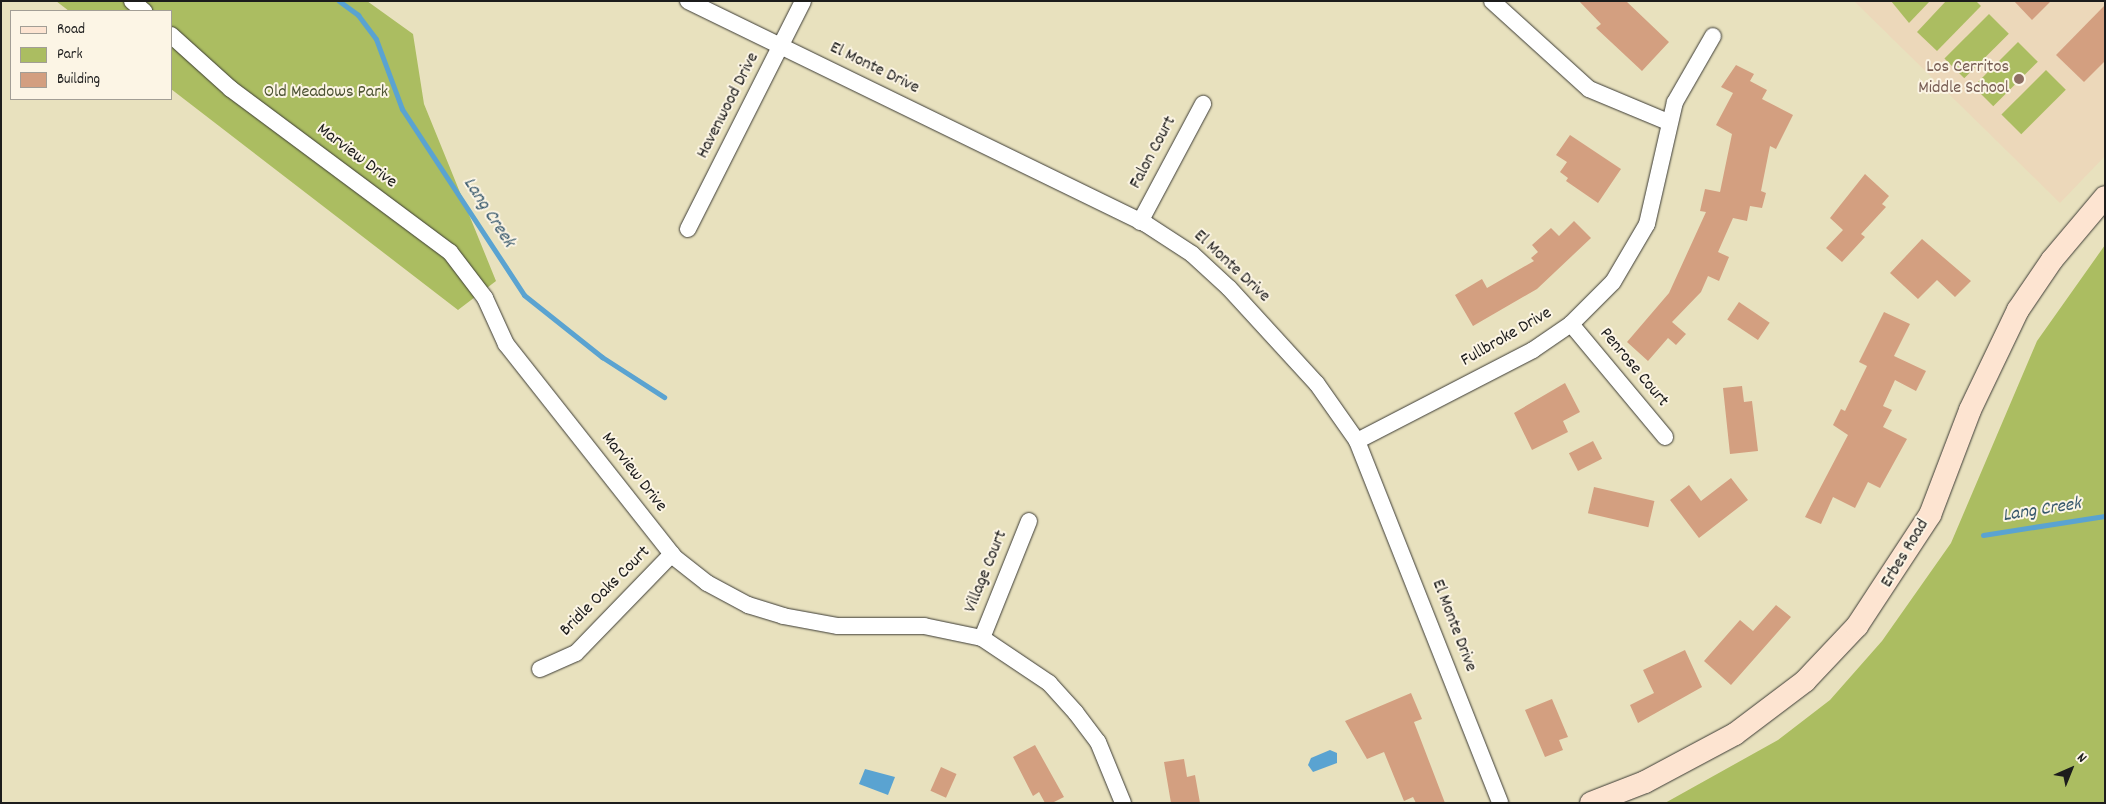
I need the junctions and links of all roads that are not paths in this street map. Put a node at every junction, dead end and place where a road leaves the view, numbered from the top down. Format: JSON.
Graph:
{"nodes":[{"id":1,"x":132,"y":1,"type":"edge"},
{"id":2,"x":688,"y":1,"type":"edge"},
{"id":3,"x":803,"y":1,"type":"edge"},
{"id":4,"x":1492,"y":1,"type":"edge"},
{"id":5,"x":143,"y":10,"type":"edge"},
{"id":6,"x":1713,"y":36,"type":"dead end"},
{"id":7,"x":172,"y":37,"type":"edge"},
{"id":8,"x":781,"y":47,"type":"junction"},
{"id":9,"x":1203,"y":104,"type":"dead end"},
{"id":10,"x":1668,"y":122,"type":"junction"},
{"id":11,"x":2105,"y":197,"type":"edge"},
{"id":12,"x":1140,"y":222,"type":"junction"},
{"id":13,"x":688,"y":229,"type":"dead end"},
{"id":14,"x":1571,"y":324,"type":"junction"},
{"id":15,"x":1665,"y":437,"type":"dead end"},
{"id":16,"x":1358,"y":441,"type":"junction"},
{"id":17,"x":1029,"y":522,"type":"dead end"},
{"id":18,"x":672,"y":554,"type":"junction"},
{"id":19,"x":982,"y":638,"type":"junction"},
{"id":20,"x":540,"y":670,"type":"dead end"},
{"id":21,"x":1124,"y":803,"type":"edge"},
{"id":22,"x":1500,"y":803,"type":"edge"},
{"id":23,"x":1591,"y":803,"type":"edge"}],
"edges":[{"from":1,"to":5,"type":"street"},
{"from":2,"to":8,"type":"street","name":"El Monte Drive"},
{"from":3,"to":8,"type":"street","name":"Havenwood Drive"},
{"from":4,"to":10,"type":"street"},
{"from":6,"to":10,"type":"street","name":"Fullbroke Drive"},
{"from":7,"to":18,"type":"street","name":"Marview Drive"},
{"from":8,"to":12,"type":"street","name":"El Monte Drive"},
{"from":8,"to":13,"type":"street","name":"Havenwood Drive"},
{"from":9,"to":12,"type":"street","name":"Falon Court"},
{"from":10,"to":14,"type":"street","name":"Fullbroke Drive"},
{"from":11,"to":23,"type":"main road","name":"Erbes Road"},
{"from":12,"to":16,"type":"street","name":"El Monte Drive"},
{"from":14,"to":15,"type":"street","name":"Penrose Court"},
{"from":14,"to":16,"type":"street","name":"Fullbroke Drive"},
{"from":16,"to":22,"type":"street","name":"El Monte Drive"},
{"from":17,"to":19,"type":"street","name":"Village Court"},
{"from":18,"to":19,"type":"street","name":"Marview Drive"},
{"from":18,"to":20,"type":"street","name":"Bridle Oaks Court"},
{"from":19,"to":21,"type":"street","name":"Marview Drive"}]}
